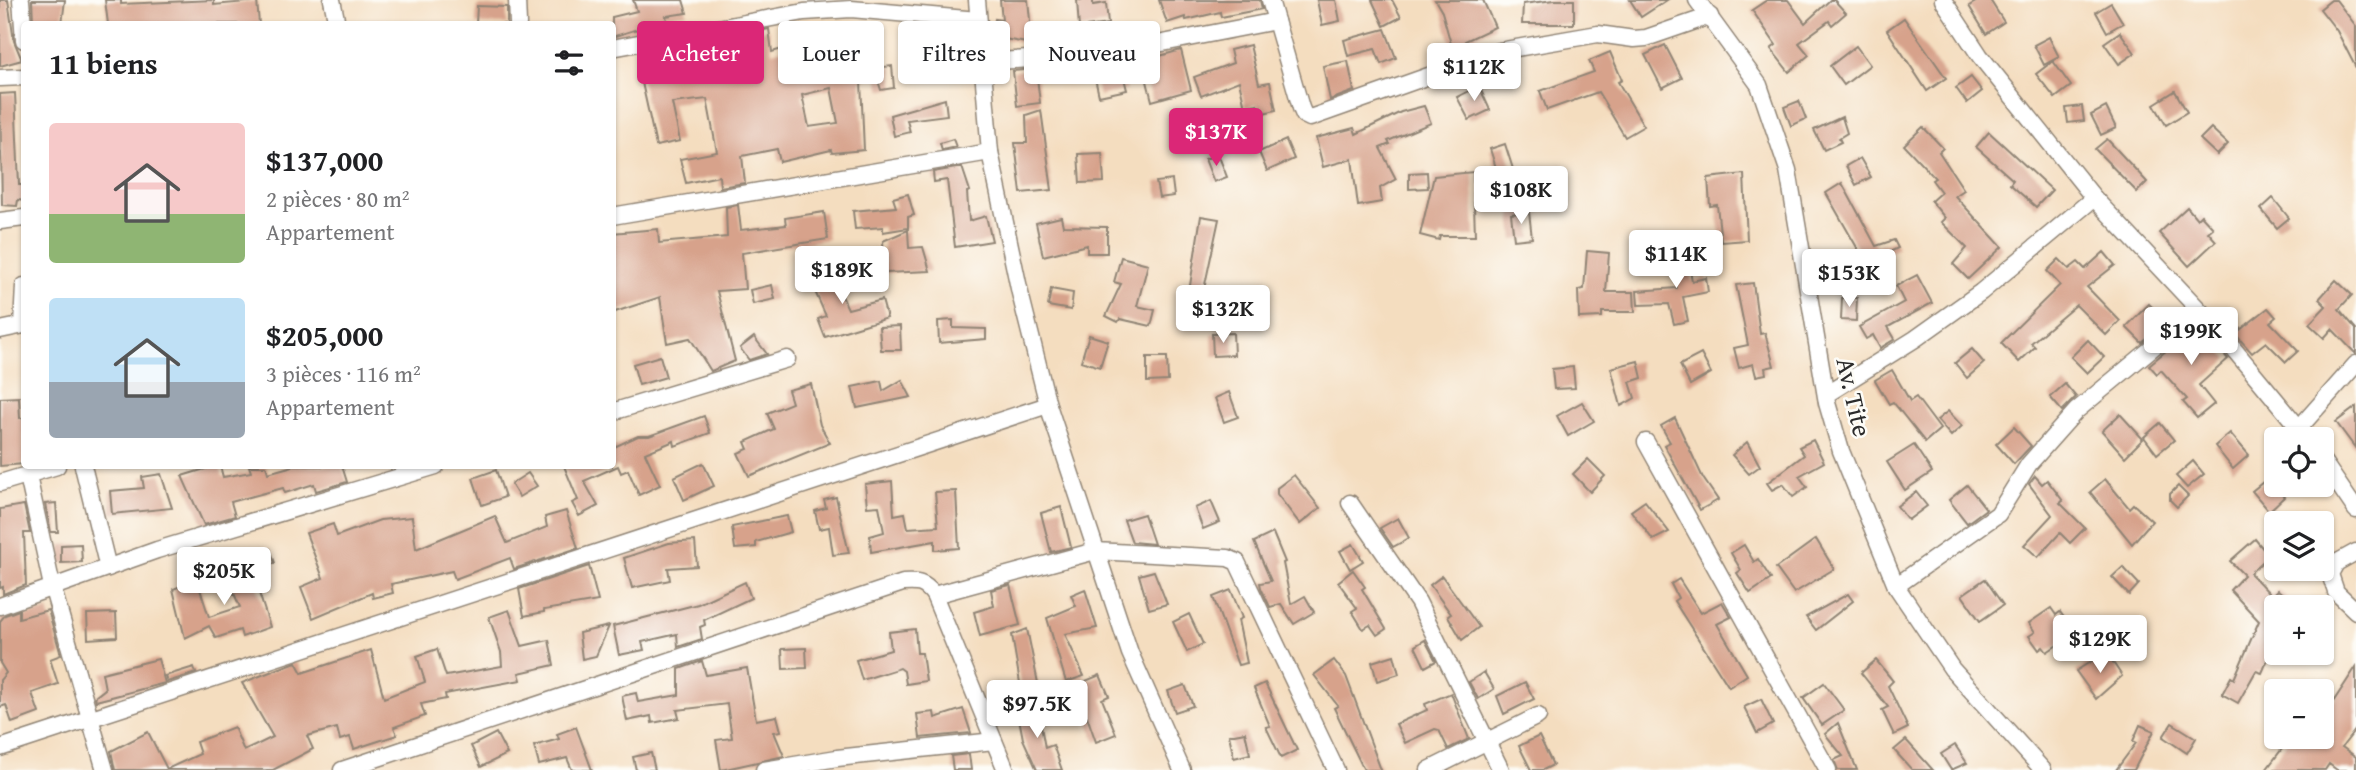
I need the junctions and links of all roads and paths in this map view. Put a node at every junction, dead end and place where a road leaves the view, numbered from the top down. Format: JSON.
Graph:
{"nodes":[{"id":1,"x":20,"y":0,"type":"edge"},
{"id":2,"x":332,"y":0,"type":"edge"},
{"id":3,"x":517,"y":0,"type":"edge"},
{"id":4,"x":977,"y":0,"type":"edge"},
{"id":5,"x":1270,"y":0,"type":"edge"},
{"id":6,"x":1698,"y":0,"type":"edge"},
{"id":7,"x":1943,"y":0,"type":"edge"},
{"id":8,"x":1710,"y":16,"type":"junction"},
{"id":9,"x":978,"y":20,"type":"joint"},
{"id":10,"x":22,"y":21,"type":"edge"},
{"id":11,"x":336,"y":21,"type":"edge"},
{"id":12,"x":518,"y":21,"type":"edge"},
{"id":13,"x":1276,"y":21,"type":"junction"},
{"id":14,"x":616,"y":47,"type":"edge"},
{"id":15,"x":1010,"y":60,"type":"edge"},
{"id":16,"x":21,"y":77,"type":"edge"},
{"id":17,"x":0,"y":78,"type":"edge"},
{"id":18,"x":985,"y":84,"type":"edge"},
{"id":19,"x":990,"y":152,"type":"junction"},
{"id":20,"x":2094,"y":198,"type":"junction"},
{"id":21,"x":616,"y":215,"type":"edge"},
{"id":22,"x":21,"y":218,"type":"edge"},
{"id":23,"x":0,"y":221,"type":"edge"},
{"id":24,"x":2198,"y":310,"type":"junction"},
{"id":25,"x":21,"y":325,"type":"edge"},
{"id":26,"x":0,"y":330,"type":"edge"},
{"id":27,"x":787,"y":359,"type":"dead end"},
{"id":28,"x":2356,"y":364,"type":"edge"},
{"id":29,"x":1827,"y":394,"type":"junction"},
{"id":30,"x":1048,"y":405,"type":"junction"},
{"id":31,"x":616,"y":411,"type":"edge"},
{"id":32,"x":2299,"y":427,"type":"edge"},
{"id":33,"x":2309,"y":427,"type":"edge"},
{"id":34,"x":1646,"y":442,"type":"dead end"},
{"id":35,"x":48,"y":469,"type":"edge"},
{"id":36,"x":84,"y":469,"type":"edge"},
{"id":37,"x":426,"y":469,"type":"edge"},
{"id":38,"x":28,"y":476,"type":"junction"},
{"id":39,"x":2334,"y":478,"type":"edge"},
{"id":40,"x":0,"y":483,"type":"edge"},
{"id":41,"x":1350,"y":503,"type":"dead end"},
{"id":42,"x":2356,"y":510,"type":"edge"},
{"id":43,"x":1095,"y":551,"type":"junction"},
{"id":44,"x":2356,"y":552,"type":"edge"},
{"id":45,"x":108,"y":568,"type":"junction"},
{"id":46,"x":52,"y":586,"type":"junction"},
{"id":47,"x":1896,"y":586,"type":"junction"},
{"id":48,"x":934,"y":595,"type":"junction"},
{"id":49,"x":0,"y":606,"type":"edge"},
{"id":50,"x":2356,"y":611,"type":"edge"},
{"id":51,"x":1538,"y":716,"type":"dead end"},
{"id":52,"x":92,"y":718,"type":"junction"},
{"id":53,"x":994,"y":741,"type":"junction"},
{"id":54,"x":1489,"y":741,"type":"junction"},
{"id":55,"x":0,"y":748,"type":"edge"},
{"id":56,"x":106,"y":770,"type":"edge"},
{"id":57,"x":342,"y":770,"type":"edge"},
{"id":58,"x":764,"y":770,"type":"edge"},
{"id":59,"x":1006,"y":770,"type":"edge"},
{"id":60,"x":1182,"y":770,"type":"edge"},
{"id":61,"x":1336,"y":770,"type":"edge"},
{"id":62,"x":1429,"y":770,"type":"edge"},
{"id":63,"x":1501,"y":770,"type":"edge"},
{"id":64,"x":1828,"y":770,"type":"edge"},
{"id":65,"x":2043,"y":770,"type":"edge"}],
"edges":[{"from":1,"to":10,"type":"street"},
{"from":2,"to":11,"type":"street"},
{"from":3,"to":12,"type":"street"},
{"from":4,"to":9,"type":"street"},
{"from":5,"to":13,"type":"street"},
{"from":6,"to":8,"type":"street","name":"Av. Tite"},
{"from":7,"to":20,"type":"street"},
{"from":8,"to":13,"type":"street"},
{"from":8,"to":29,"type":"street","name":"Av. Tite"},
{"from":9,"to":14,"type":"street"},
{"from":13,"to":15,"type":"street"},
{"from":16,"to":17,"type":"street"},
{"from":18,"to":19,"type":"street"},
{"from":19,"to":21,"type":"street"},
{"from":19,"to":30,"type":"street"},
{"from":20,"to":24,"type":"street"},
{"from":20,"to":29,"type":"street"},
{"from":22,"to":23,"type":"street"},
{"from":24,"to":32,"type":"street"},
{"from":24,"to":47,"type":"street"},
{"from":25,"to":26,"type":"street"},
{"from":27,"to":31,"type":"street"},
{"from":28,"to":33,"type":"street"},
{"from":29,"to":47,"type":"street","name":"Av. Tite"},
{"from":30,"to":43,"type":"street"},
{"from":30,"to":52,"type":"street"},
{"from":34,"to":64,"type":"street"},
{"from":35,"to":38,"type":"street"},
{"from":36,"to":45,"type":"street"},
{"from":37,"to":45,"type":"street"},
{"from":38,"to":40,"type":"street"},
{"from":38,"to":46,"type":"street"},
{"from":39,"to":42,"type":"street"},
{"from":41,"to":54,"type":"street"},
{"from":43,"to":48,"type":"street"},
{"from":43,"to":60,"type":"street"},
{"from":43,"to":61,"type":"street"},
{"from":44,"to":50,"type":"street"},
{"from":45,"to":46,"type":"street"},
{"from":46,"to":49,"type":"street"},
{"from":46,"to":52,"type":"street"},
{"from":47,"to":65,"type":"street","name":"Av. Tite"},
{"from":48,"to":53,"type":"street"},
{"from":48,"to":57,"type":"street"},
{"from":51,"to":54,"type":"street"},
{"from":52,"to":55,"type":"street"},
{"from":52,"to":56,"type":"street"},
{"from":53,"to":58,"type":"street"},
{"from":53,"to":59,"type":"street"},
{"from":54,"to":62,"type":"street"},
{"from":54,"to":63,"type":"street"}]}
